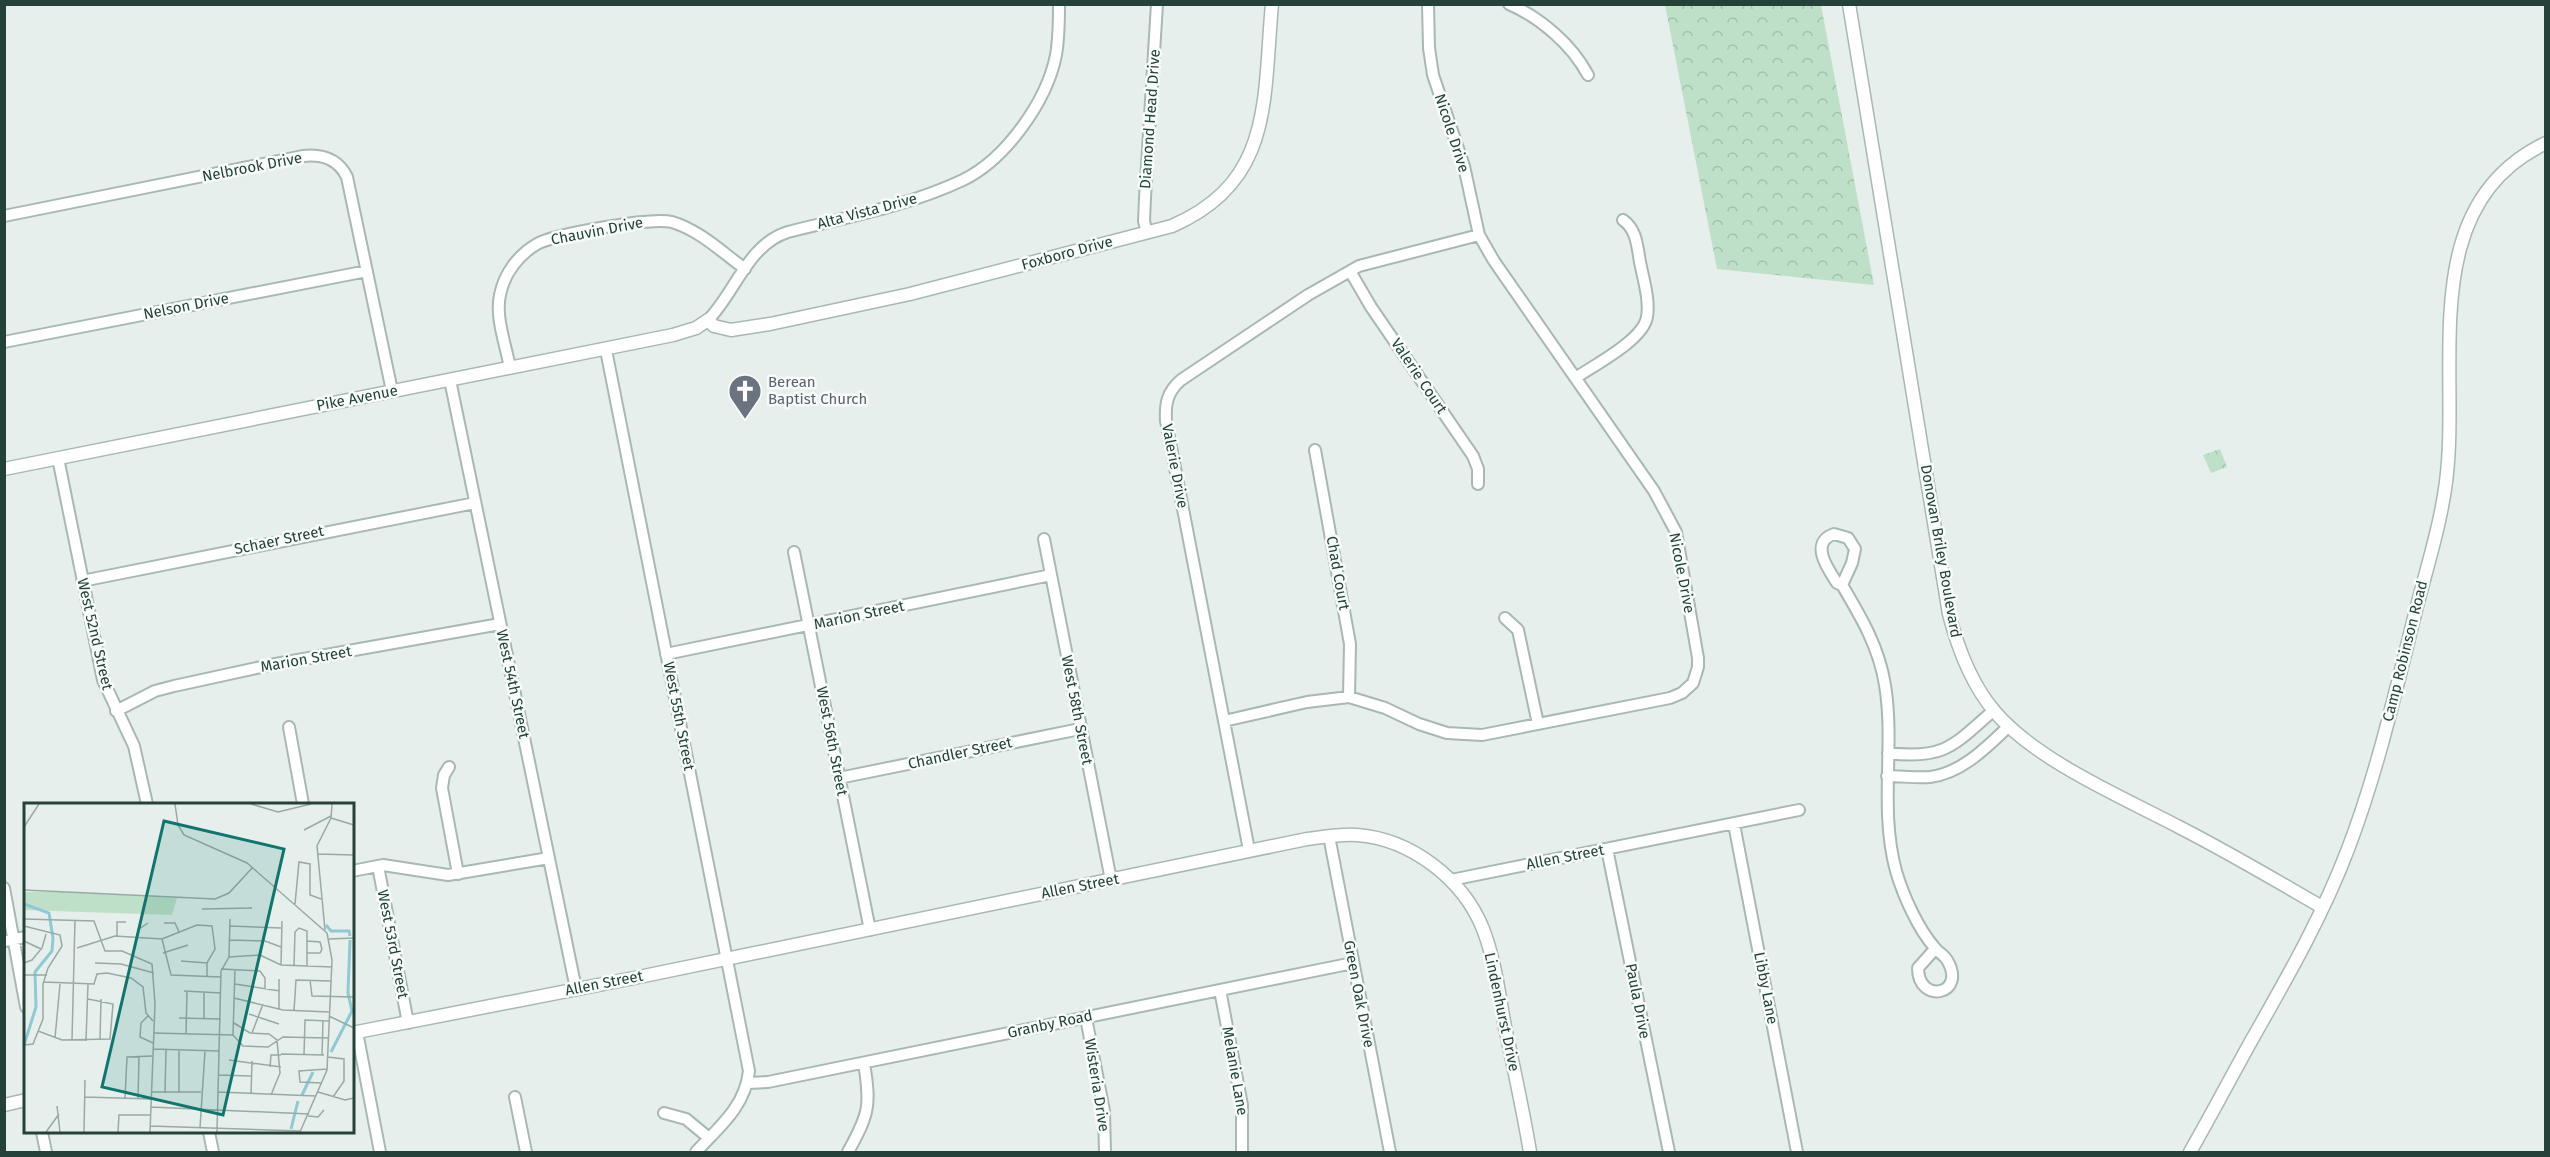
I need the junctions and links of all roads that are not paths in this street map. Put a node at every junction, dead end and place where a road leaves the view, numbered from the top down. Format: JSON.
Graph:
{"nodes":[{"id":1,"x":1059,"y":4,"type":"edge"},
{"id":2,"x":1157,"y":4,"type":"edge"},
{"id":3,"x":1272,"y":4,"type":"edge"},
{"id":4,"x":1428,"y":4,"type":"edge"},
{"id":5,"x":1509,"y":4,"type":"edge"},
{"id":6,"x":1849,"y":4,"type":"edge"},
{"id":7,"x":1588,"y":75,"type":"dead end"},
{"id":8,"x":2546,"y":143,"type":"edge"},
{"id":9,"x":4,"y":216,"type":"edge"},
{"id":10,"x":1623,"y":220,"type":"dead end"},
{"id":11,"x":1147,"y":233,"type":"junction"},
{"id":12,"x":1479,"y":235,"type":"junction"},
{"id":13,"x":745,"y":269,"type":"junction"},
{"id":14,"x":367,"y":271,"type":"junction"},
{"id":15,"x":1350,"y":271,"type":"junction"},
{"id":16,"x":708,"y":320,"type":"junction"},
{"id":17,"x":4,"y":342,"type":"edge"},
{"id":18,"x":606,"y":350,"type":"junction"},
{"id":19,"x":510,"y":368,"type":"junction"},
{"id":20,"x":1577,"y":377,"type":"junction"},
{"id":21,"x":450,"y":380,"type":"junction"},
{"id":22,"x":392,"y":391,"type":"junction"},
{"id":23,"x":1316,"y":450,"type":"dead end"},
{"id":24,"x":58,"y":459,"type":"junction"},
{"id":25,"x":4,"y":469,"type":"edge"},
{"id":26,"x":1478,"y":484,"type":"dead end"},
{"id":27,"x":475,"y":503,"type":"junction"},
{"id":28,"x":1044,"y":539,"type":"dead end"},
{"id":29,"x":794,"y":552,"type":"dead end"},
{"id":30,"x":1051,"y":575,"type":"junction"},
{"id":31,"x":82,"y":581,"type":"junction"},
{"id":32,"x":1842,"y":585,"type":"dead end"},
{"id":33,"x":1505,"y":618,"type":"dead end"},
{"id":34,"x":500,"y":624,"type":"junction"},
{"id":35,"x":809,"y":626,"type":"junction"},
{"id":36,"x":666,"y":654,"type":"junction"},
{"id":37,"x":1349,"y":697,"type":"junction"},
{"id":38,"x":1994,"y":710,"type":"junction"},
{"id":39,"x":117,"y":711,"type":"junction"},
{"id":40,"x":1224,"y":721,"type":"junction"},
{"id":41,"x":1538,"y":724,"type":"junction"},
{"id":42,"x":2009,"y":726,"type":"junction"},
{"id":43,"x":289,"y":727,"type":"dead end"},
{"id":44,"x":1080,"y":729,"type":"junction"},
{"id":45,"x":1957,"y":741,"type":"junction"},
{"id":46,"x":1888,"y":753,"type":"junction"},
{"id":47,"x":1928,"y":755,"type":"junction"},
{"id":48,"x":1969,"y":760,"type":"junction"},
{"id":49,"x":448,"y":767,"type":"dead end"},
{"id":50,"x":1887,"y":776,"type":"junction"},
{"id":51,"x":1934,"y":776,"type":"junction"},
{"id":52,"x":840,"y":778,"type":"junction"},
{"id":53,"x":147,"y":803,"type":"edge"},
{"id":54,"x":303,"y":803,"type":"edge"},
{"id":55,"x":1799,"y":810,"type":"dead end"},
{"id":56,"x":1734,"y":824,"type":"junction"},
{"id":57,"x":1329,"y":836,"type":"junction"},
{"id":58,"x":1607,"y":849,"type":"junction"},
{"id":59,"x":1249,"y":850,"type":"junction"},
{"id":60,"x":549,"y":858,"type":"junction"},
{"id":61,"x":378,"y":866,"type":"junction"},
{"id":62,"x":354,"y":871,"type":"edge"},
{"id":63,"x":458,"y":874,"type":"junction"},
{"id":64,"x":1111,"y":880,"type":"junction"},
{"id":65,"x":1451,"y":880,"type":"junction"},
{"id":66,"x":4,"y":888,"type":"edge"},
{"id":67,"x":2322,"y":907,"type":"junction"},
{"id":68,"x":870,"y":930,"type":"junction"},
{"id":69,"x":15,"y":939,"type":"edge"},
{"id":70,"x":1935,"y":949,"type":"dead end"},
{"id":71,"x":728,"y":959,"type":"junction"},
{"id":72,"x":1353,"y":963,"type":"junction"},
{"id":73,"x":576,"y":989,"type":"junction"},
{"id":74,"x":1220,"y":990,"type":"junction"},
{"id":75,"x":24,"y":995,"type":"edge"},
{"id":76,"x":1086,"y":1018,"type":"junction"},
{"id":77,"x":408,"y":1023,"type":"junction"},
{"id":78,"x":355,"y":1033,"type":"edge"},
{"id":79,"x":864,"y":1063,"type":"junction"},
{"id":80,"x":748,"y":1083,"type":"junction"},
{"id":81,"x":515,"y":1097,"type":"dead end"},
{"id":82,"x":24,"y":1100,"type":"edge"},
{"id":83,"x":4,"y":1105,"type":"edge"},
{"id":84,"x":664,"y":1113,"type":"dead end"},
{"id":85,"x":42,"y":1133,"type":"edge"},
{"id":86,"x":209,"y":1133,"type":"edge"},
{"id":87,"x":709,"y":1138,"type":"junction"},
{"id":88,"x":46,"y":1152,"type":"edge"},
{"id":89,"x":213,"y":1152,"type":"edge"},
{"id":90,"x":380,"y":1152,"type":"edge"},
{"id":91,"x":526,"y":1152,"type":"edge"},
{"id":92,"x":696,"y":1152,"type":"edge"},
{"id":93,"x":848,"y":1152,"type":"edge"},
{"id":94,"x":1105,"y":1152,"type":"edge"},
{"id":95,"x":1242,"y":1152,"type":"edge"},
{"id":96,"x":1390,"y":1152,"type":"edge"},
{"id":97,"x":1530,"y":1152,"type":"edge"},
{"id":98,"x":1669,"y":1152,"type":"edge"},
{"id":99,"x":1797,"y":1152,"type":"edge"},
{"id":100,"x":2190,"y":1152,"type":"edge"}],
"edges":[{"from":1,"to":13,"type":"street","name":"Alta Vista Drive"},
{"from":2,"to":11,"type":"street","name":"Diamond Head Drive"},
{"from":3,"to":11,"type":"street","name":"Foxboro Drive"},
{"from":4,"to":12,"type":"street","name":"Nicole Drive"},
{"from":5,"to":7,"type":"street"},
{"from":6,"to":38,"type":"street","name":"Donovan Briley Boulevard"},
{"from":8,"to":67,"type":"street","name":"Camp Robinson Road"},
{"from":9,"to":14,"type":"street","name":"Nelbrook Drive"},
{"from":10,"to":20,"type":"street"},
{"from":11,"to":16,"type":"street","name":"Foxboro Drive"},
{"from":12,"to":15,"type":"street","name":"Valerie Drive"},
{"from":12,"to":20,"type":"street","name":"Nicole Drive"},
{"from":13,"to":16,"type":"street","name":"Alta Vista Drive"},
{"from":13,"to":19,"type":"street","name":"Chauvin Drive"},
{"from":14,"to":17,"type":"street","name":"Nelson Drive"},
{"from":14,"to":22,"type":"street","name":"Nelbrook Drive"},
{"from":15,"to":26,"type":"street","name":"Valerie Court"},
{"from":15,"to":40,"type":"street","name":"Valerie Drive"},
{"from":16,"to":18,"type":"street","name":"Pike Avenue"},
{"from":18,"to":19,"type":"street","name":"Pike Avenue"},
{"from":18,"to":36,"type":"street","name":"West 55th Street"},
{"from":19,"to":21,"type":"street","name":"Pike Avenue"},
{"from":20,"to":41,"type":"street","name":"Nicole Drive"},
{"from":21,"to":22,"type":"street","name":"Pike Avenue"},
{"from":21,"to":27,"type":"street","name":"West 54th Street"},
{"from":22,"to":24,"type":"street","name":"Pike Avenue"},
{"from":23,"to":37,"type":"street","name":"Chad Court"},
{"from":24,"to":25,"type":"street","name":"Pike Avenue"},
{"from":24,"to":31,"type":"street","name":"West 52nd Street"},
{"from":27,"to":31,"type":"street","name":"Schaer Street"},
{"from":27,"to":34,"type":"street","name":"West 54th Street"},
{"from":28,"to":30,"type":"street","name":"West 58th Street"},
{"from":29,"to":35,"type":"street","name":"West 56th Street"},
{"from":30,"to":35,"type":"street","name":"Marion Street"},
{"from":30,"to":44,"type":"street","name":"West 58th Street"},
{"from":31,"to":39,"type":"street","name":"West 52nd Street"},
{"from":32,"to":46,"type":"street"},
{"from":33,"to":41,"type":"street"},
{"from":34,"to":39,"type":"street","name":"Marion Street"},
{"from":34,"to":60,"type":"street","name":"West 54th Street"},
{"from":35,"to":36,"type":"street","name":"Marion Street"},
{"from":35,"to":52,"type":"street","name":"West 56th Street"},
{"from":36,"to":71,"type":"street","name":"West 55th Street"},
{"from":37,"to":40,"type":"street","name":"Nicole Drive"},
{"from":37,"to":41,"type":"street","name":"Nicole Drive"},
{"from":38,"to":42,"type":"street","name":"Donovan Briley Boulevard"},
{"from":38,"to":45,"type":"street"},
{"from":39,"to":53,"type":"street","name":"West 52nd Street"},
{"from":40,"to":59,"type":"street","name":"Valerie Drive"},
{"from":42,"to":48,"type":"street"},
{"from":42,"to":67,"type":"street","name":"Donovan Briley Boulevard"},
{"from":43,"to":54,"type":"street"},
{"from":44,"to":52,"type":"street","name":"Chandler Street"},
{"from":44,"to":64,"type":"street","name":"West 58th Street"},
{"from":45,"to":47,"type":"street"},
{"from":45,"to":48,"type":"street"},
{"from":46,"to":47,"type":"street"},
{"from":46,"to":50,"type":"street"},
{"from":47,"to":51,"type":"street"},
{"from":48,"to":51,"type":"street"},
{"from":49,"to":63,"type":"street"},
{"from":50,"to":51,"type":"street"},
{"from":50,"to":70,"type":"street"},
{"from":52,"to":68,"type":"street","name":"West 56th Street"},
{"from":55,"to":56,"type":"street","name":"Allen Street"},
{"from":56,"to":58,"type":"street","name":"Allen Street"},
{"from":56,"to":99,"type":"street","name":"Libby Lane"},
{"from":57,"to":59,"type":"street","name":"Allen Street"},
{"from":57,"to":65,"type":"street","name":"Allen Street"},
{"from":57,"to":72,"type":"street","name":"Green Oak Drive"},
{"from":58,"to":65,"type":"street","name":"Allen Street"},
{"from":58,"to":98,"type":"street","name":"Paula Drive"},
{"from":59,"to":64,"type":"street","name":"Allen Street"},
{"from":60,"to":63,"type":"street"},
{"from":60,"to":73,"type":"street","name":"West 54th Street"},
{"from":61,"to":62,"type":"street"},
{"from":61,"to":63,"type":"street"},
{"from":61,"to":77,"type":"street","name":"West 53rd Street"},
{"from":64,"to":68,"type":"street","name":"Allen Street"},
{"from":65,"to":97,"type":"street","name":"Lindenhurst Drive"},
{"from":66,"to":69,"type":"street"},
{"from":67,"to":100,"type":"street","name":"Camp Robinson Road"},
{"from":68,"to":71,"type":"street","name":"Allen Street"},
{"from":69,"to":75,"type":"street"},
{"from":71,"to":73,"type":"street","name":"Allen Street"},
{"from":71,"to":80,"type":"street","name":"West 55th Street"},
{"from":72,"to":74,"type":"street","name":"Granby Road"},
{"from":72,"to":96,"type":"street","name":"Green Oak Drive"},
{"from":73,"to":77,"type":"street","name":"Allen Street"},
{"from":74,"to":76,"type":"street","name":"Granby Road"},
{"from":74,"to":95,"type":"street","name":"Melanie Lane"},
{"from":76,"to":79,"type":"street","name":"Granby Road"},
{"from":76,"to":94,"type":"street","name":"Wisteria Drive"},
{"from":77,"to":78,"type":"street","name":"Allen Street"},
{"from":78,"to":90,"type":"street"},
{"from":79,"to":80,"type":"street","name":"Granby Road"},
{"from":79,"to":93,"type":"street"},
{"from":80,"to":87,"type":"street"},
{"from":81,"to":91,"type":"street"},
{"from":82,"to":83,"type":"street"},
{"from":84,"to":87,"type":"street"},
{"from":85,"to":88,"type":"street"},
{"from":86,"to":89,"type":"street"},
{"from":87,"to":92,"type":"street"}]}
